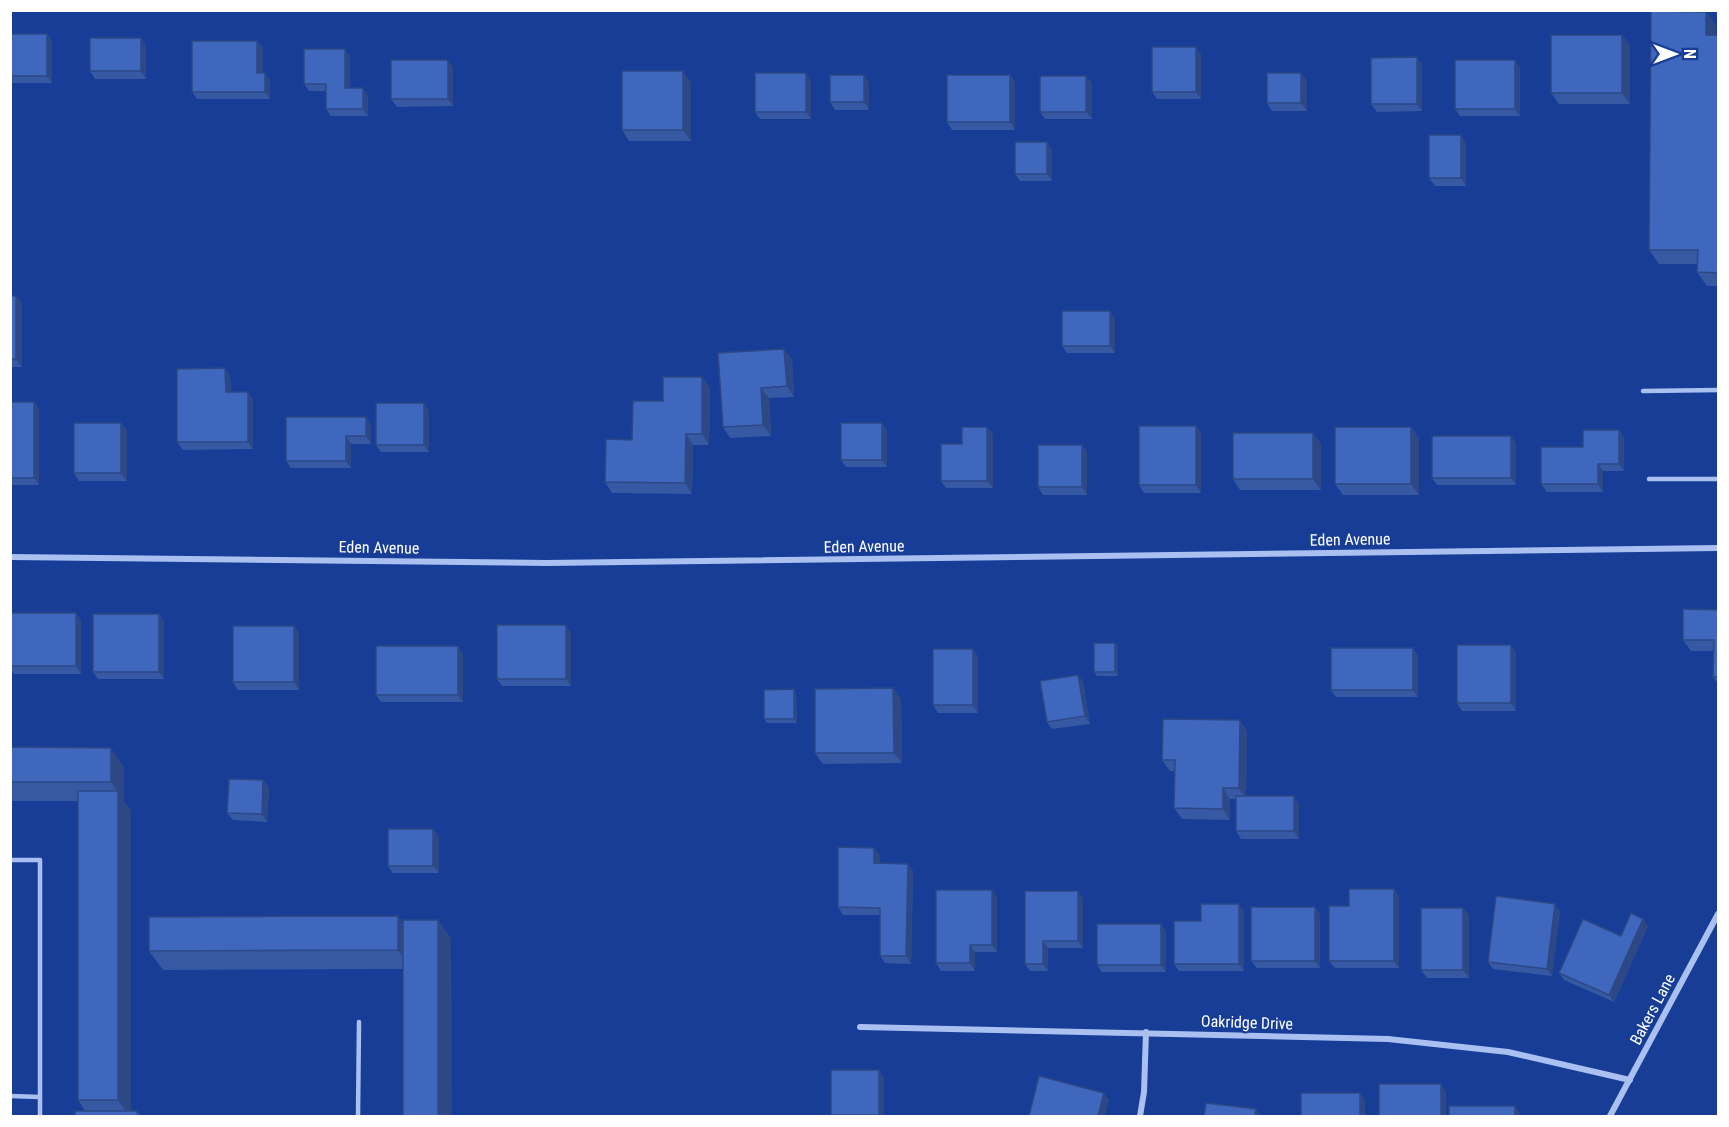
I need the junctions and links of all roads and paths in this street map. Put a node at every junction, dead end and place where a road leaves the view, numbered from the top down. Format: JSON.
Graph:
{"nodes":[{"id":1,"x":1719,"y":390,"type":"edge"},
{"id":2,"x":1643,"y":391,"type":"dead end"},
{"id":3,"x":1649,"y":478,"type":"dead end"},
{"id":4,"x":1719,"y":479,"type":"edge"},
{"id":5,"x":1719,"y":548,"type":"edge"},
{"id":6,"x":10,"y":557,"type":"edge"},
{"id":7,"x":10,"y":860,"type":"edge"},
{"id":8,"x":1719,"y":914,"type":"edge"},
{"id":9,"x":359,"y":1022,"type":"dead end"},
{"id":10,"x":860,"y":1027,"type":"dead end"},
{"id":11,"x":1146,"y":1032,"type":"junction"},
{"id":12,"x":1630,"y":1080,"type":"junction"},
{"id":13,"x":10,"y":1096,"type":"edge"},
{"id":14,"x":40,"y":1097,"type":"junction"},
{"id":15,"x":40,"y":1116,"type":"edge"},
{"id":16,"x":358,"y":1116,"type":"edge"},
{"id":17,"x":1140,"y":1116,"type":"edge"},
{"id":18,"x":1610,"y":1116,"type":"edge"}],
"edges":[{"from":1,"to":2,"type":"lane"},
{"from":3,"to":4,"type":"lane"},
{"from":5,"to":6,"type":"street","name":"Eden Avenue"},
{"from":7,"to":14,"type":"lane"},
{"from":8,"to":12,"type":"street","name":"Bakers Lane"},
{"from":9,"to":16,"type":"lane"},
{"from":10,"to":11,"type":"street","name":"Oakridge Drive"},
{"from":11,"to":12,"type":"street","name":"Oakridge Drive"},
{"from":11,"to":17,"type":"street"},
{"from":12,"to":18,"type":"street","name":"Bakers Lane"},
{"from":13,"to":14,"type":"lane"},
{"from":14,"to":15,"type":"lane"}]}
